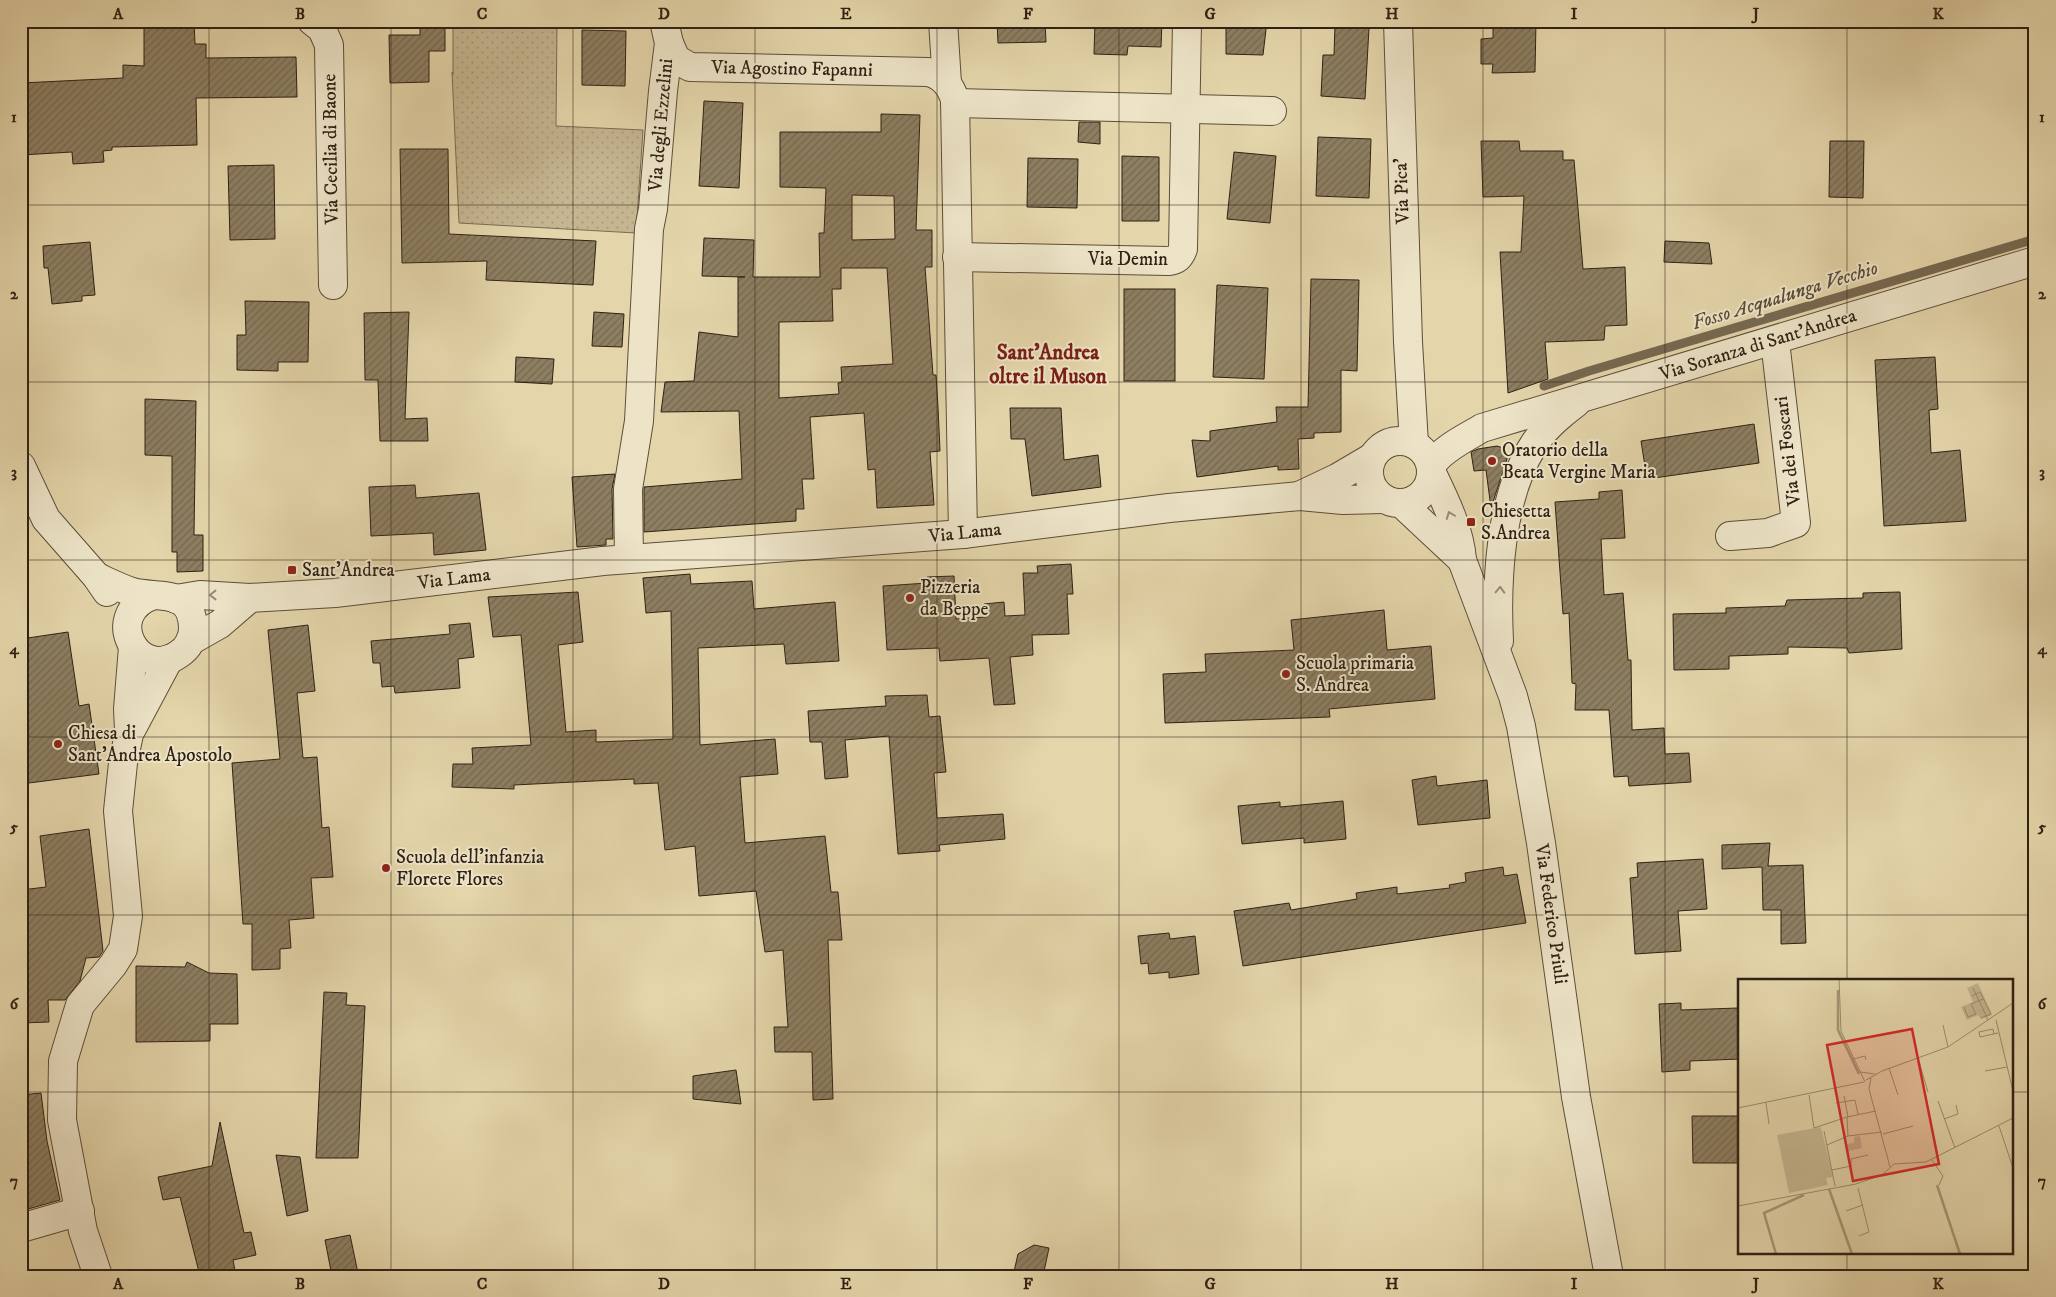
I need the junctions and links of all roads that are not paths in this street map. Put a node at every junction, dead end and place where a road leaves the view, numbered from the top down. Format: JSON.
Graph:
{"nodes":[{"id":1,"x":312,"y":21,"type":"edge"},
{"id":2,"x":943,"y":21,"type":"edge"},
{"id":3,"x":1187,"y":21,"type":"edge"},
{"id":4,"x":1398,"y":21,"type":"edge"},
{"id":5,"x":667,"y":32,"type":"edge"},
{"id":6,"x":943,"y":86,"type":"junction"},
{"id":7,"x":1184,"y":109,"type":"junction"},
{"id":8,"x":1272,"y":111,"type":"dead end"},
{"id":9,"x":958,"y":257,"type":"junction"},
{"id":10,"x":2035,"y":261,"type":"edge"},
{"id":11,"x":333,"y":285,"type":"dead end"},
{"id":12,"x":1775,"y":341,"type":"junction"},
{"id":13,"x":1408,"y":362,"type":"junction"},
{"id":14,"x":1585,"y":396,"type":"junction"},
{"id":15,"x":1377,"y":451,"type":"junction"},
{"id":16,"x":1423,"y":457,"type":"junction"},
{"id":17,"x":21,"y":466,"type":"edge"},
{"id":18,"x":1300,"y":496,"type":"junction"},
{"id":19,"x":1392,"y":501,"type":"junction"},
{"id":20,"x":963,"y":534,"type":"junction"},
{"id":21,"x":1730,"y":536,"type":"dead end"},
{"id":22,"x":629,"y":559,"type":"junction"},
{"id":23,"x":1462,"y":560,"type":"junction"},
{"id":24,"x":97,"y":577,"type":"junction"},
{"id":25,"x":165,"y":597,"type":"junction"},
{"id":26,"x":250,"y":598,"type":"junction"},
{"id":27,"x":130,"y":636,"type":"junction"},
{"id":28,"x":190,"y":641,"type":"junction"},
{"id":29,"x":169,"y":659,"type":"junction"},
{"id":30,"x":1504,"y":673,"type":"junction"},
{"id":31,"x":129,"y":734,"type":"junction"},
{"id":32,"x":80,"y":1211,"type":"junction"},
{"id":33,"x":21,"y":1228,"type":"edge"},
{"id":34,"x":98,"y":1276,"type":"edge"},
{"id":35,"x":1609,"y":1276,"type":"edge"}],
"edges":[{"from":1,"to":11,"type":"street","name":"Via Cecilia di Baone"},
{"from":2,"to":6,"type":"street"},
{"from":3,"to":7,"type":"street"},
{"from":4,"to":13,"type":"street","name":"Via Pica'"},
{"from":5,"to":6,"type":"street","name":"Via Agostino Fapanni"},
{"from":5,"to":22,"type":"street","name":"Via degli Ezzelini"},
{"from":6,"to":7,"type":"street","name":"Via Agostino Fapanni"},
{"from":6,"to":9,"type":"street"},
{"from":7,"to":8,"type":"street","name":"Via Agostino Fapanni"},
{"from":7,"to":9,"type":"street","name":"Via Demin"},
{"from":9,"to":20,"type":"street"},
{"from":10,"to":12,"type":"street","name":"Via Soranza di Sant'Andrea"},
{"from":12,"to":14,"type":"street","name":"Via Soranza di Sant'Andrea"},
{"from":12,"to":21,"type":"street","name":"Via dei Foscari"},
{"from":13,"to":15,"type":"street","name":"Via Pica'"},
{"from":13,"to":16,"type":"street","name":"Via Pica'"},
{"from":14,"to":16,"type":"street","name":"Via Soranza di Sant'Andrea"},
{"from":30,"to":14,"type":"street","one_way":true},
{"from":15,"to":16,"type":"street"},
{"from":15,"to":18,"type":"street","name":"Via Lama"},
{"from":15,"to":19,"type":"street"},
{"from":16,"to":19,"type":"street"},
{"from":23,"to":16,"type":"street","name":"Via Federico Priuli","one_way":true},
{"from":17,"to":24,"type":"street"},
{"from":18,"to":19,"type":"street","name":"Via Lama"},
{"from":18,"to":20,"type":"street","name":"Via Lama"},
{"from":19,"to":23,"type":"street","name":"Via Federico Priuli"},
{"from":20,"to":22,"type":"street","name":"Via Lama"},
{"from":22,"to":26,"type":"street","name":"Via Lama"},
{"from":23,"to":30,"type":"street","name":"Via Federico Priuli"},
{"from":24,"to":25,"type":"street"},
{"from":24,"to":27,"type":"street"},
{"from":26,"to":25,"type":"street","name":"Via Lama","one_way":true},
{"from":25,"to":27,"type":"street"},
{"from":25,"to":28,"type":"street"},
{"from":26,"to":28,"type":"street"},
{"from":27,"to":29,"type":"street"},
{"from":27,"to":31,"type":"street"},
{"from":28,"to":29,"type":"street"},
{"from":29,"to":31,"type":"street"},
{"from":30,"to":35,"type":"street","name":"Via Federico Priuli"},
{"from":31,"to":32,"type":"street"},
{"from":32,"to":33,"type":"street"},
{"from":32,"to":34,"type":"street"}]}
